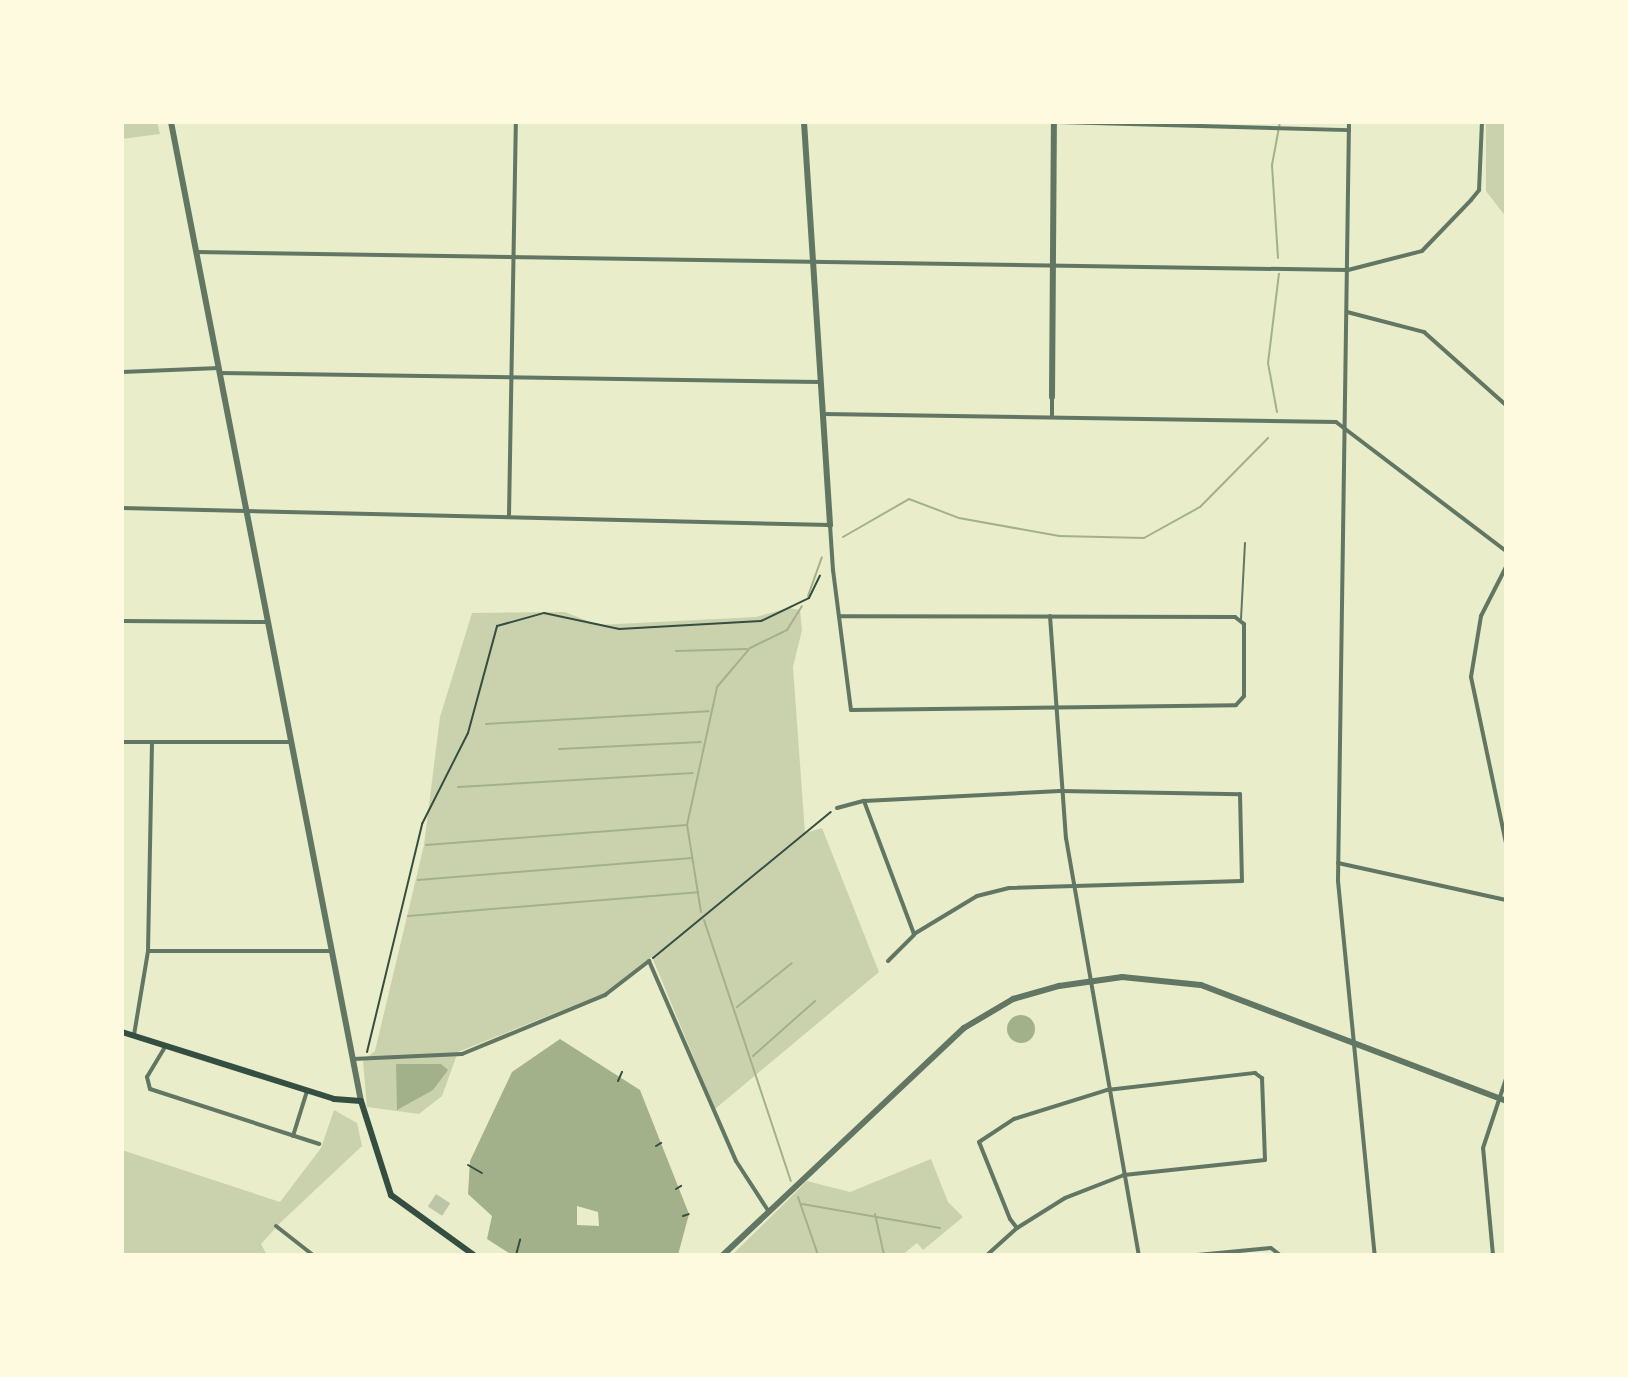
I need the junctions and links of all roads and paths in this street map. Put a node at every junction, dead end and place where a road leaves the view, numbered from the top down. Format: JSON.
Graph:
{"nodes":[{"id":1,"x":171,"y":122,"type":"edge"},
{"id":2,"x":516,"y":122,"type":"edge"},
{"id":3,"x":804,"y":122,"type":"edge"},
{"id":4,"x":1056,"y":122,"type":"edge"},
{"id":5,"x":1349,"y":122,"type":"edge"},
{"id":6,"x":1482,"y":122,"type":"edge"},
{"id":7,"x":1349,"y":130,"type":"junction"},
{"id":8,"x":196,"y":252,"type":"junction"},
{"id":9,"x":514,"y":255,"type":"junction"},
{"id":10,"x":812,"y":258,"type":"junction"},
{"id":11,"x":1054,"y":262,"type":"junction"},
{"id":12,"x":1348,"y":270,"type":"junction"},
{"id":13,"x":1347,"y":312,"type":"junction"},
{"id":14,"x":219,"y":370,"type":"junction"},
{"id":15,"x":122,"y":372,"type":"edge"},
{"id":16,"x":511,"y":377,"type":"junction"},
{"id":17,"x":821,"y":382,"type":"junction"},
{"id":18,"x":1052,"y":397,"type":"joint"},
{"id":19,"x":1506,"y":405,"type":"edge"},
{"id":20,"x":824,"y":414,"type":"junction"},
{"id":21,"x":1052,"y":417,"type":"junction"},
{"id":22,"x":1346,"y":426,"type":"junction"},
{"id":23,"x":122,"y":508,"type":"edge"},
{"id":24,"x":247,"y":511,"type":"junction"},
{"id":25,"x":509,"y":515,"type":"junction"},
{"id":26,"x":830,"y":525,"type":"junction"},
{"id":27,"x":1245,"y":543,"type":"dead end"},
{"id":28,"x":1506,"y":551,"type":"edge"},
{"id":29,"x":1506,"y":567,"type":"edge"},
{"id":30,"x":820,"y":575,"type":"dead end"},
{"id":31,"x":839,"y":616,"type":"junction"},
{"id":32,"x":1050,"y":616,"type":"junction"},
{"id":33,"x":1241,"y":619,"type":"junction"},
{"id":34,"x":122,"y":621,"type":"edge"},
{"id":35,"x":268,"y":621,"type":"junction"},
{"id":36,"x":1054,"y":704,"type":"junction"},
{"id":37,"x":122,"y":742,"type":"edge"},
{"id":38,"x":152,"y":742,"type":"junction"},
{"id":39,"x":292,"y":742,"type":"junction"},
{"id":40,"x":1060,"y":791,"type":"junction"},
{"id":41,"x":864,"y":801,"type":"junction"},
{"id":42,"x":837,"y":808,"type":"joint"},
{"id":43,"x":1506,"y":843,"type":"edge"},
{"id":44,"x":1338,"y":863,"type":"junction"},
{"id":45,"x":1073,"y":885,"type":"junction"},
{"id":46,"x":1506,"y":900,"type":"edge"},
{"id":47,"x":914,"y":934,"type":"junction"},
{"id":48,"x":148,"y":951,"type":"junction"},
{"id":49,"x":332,"y":951,"type":"junction"},
{"id":50,"x":649,"y":961,"type":"junction"},
{"id":51,"x":888,"y":961,"type":"dead end"},
{"id":52,"x":1088,"y":981,"type":"junction"},
{"id":53,"x":122,"y":1032,"type":"edge"},
{"id":54,"x":133,"y":1035,"type":"junction"},
{"id":55,"x":1353,"y":1041,"type":"junction"},
{"id":56,"x":166,"y":1045,"type":"junction"},
{"id":57,"x":367,"y":1052,"type":"dead end"},
{"id":58,"x":353,"y":1059,"type":"junction"},
{"id":59,"x":622,"y":1072,"type":"dead end"},
{"id":60,"x":1506,"y":1079,"type":"edge"},
{"id":61,"x":618,"y":1081,"type":"dead end"},
{"id":62,"x":1107,"y":1090,"type":"junction"},
{"id":63,"x":307,"y":1091,"type":"junction"},
{"id":64,"x":1503,"y":1100,"type":"edge"},
{"id":65,"x":361,"y":1101,"type":"junction"},
{"id":66,"x":293,"y":1136,"type":"junction"},
{"id":67,"x":661,"y":1143,"type":"dead end"},
{"id":68,"x":319,"y":1144,"type":"dead end"},
{"id":69,"x":656,"y":1146,"type":"dead end"},
{"id":70,"x":468,"y":1165,"type":"dead end"},
{"id":71,"x":482,"y":1173,"type":"dead end"},
{"id":72,"x":1124,"y":1175,"type":"junction"},
{"id":73,"x":681,"y":1186,"type":"dead end"},
{"id":74,"x":676,"y":1189,"type":"dead end"},
{"id":75,"x":769,"y":1212,"type":"junction"},
{"id":76,"x":689,"y":1214,"type":"dead end"},
{"id":77,"x":683,"y":1216,"type":"dead end"},
{"id":78,"x":276,"y":1226,"type":"dead end"},
{"id":79,"x":1017,"y":1228,"type":"junction"},
{"id":80,"x":520,"y":1240,"type":"dead end"},
{"id":81,"x":313,"y":1255,"type":"edge"},
{"id":82,"x":474,"y":1255,"type":"edge"},
{"id":83,"x":516,"y":1255,"type":"edge"},
{"id":84,"x":723,"y":1255,"type":"edge"},
{"id":85,"x":987,"y":1255,"type":"edge"},
{"id":86,"x":1139,"y":1255,"type":"edge"},
{"id":87,"x":1197,"y":1255,"type":"edge"},
{"id":88,"x":1280,"y":1255,"type":"edge"},
{"id":89,"x":1375,"y":1255,"type":"edge"},
{"id":90,"x":1493,"y":1255,"type":"edge"}],
"edges":[{"from":1,"to":8,"type":"street"},
{"from":2,"to":9,"type":"street"},
{"from":3,"to":10,"type":"street"},
{"from":4,"to":7,"type":"street"},
{"from":4,"to":11,"type":"street"},
{"from":5,"to":7,"type":"street"},
{"from":6,"to":12,"type":"street"},
{"from":7,"to":12,"type":"street"},
{"from":8,"to":9,"type":"street"},
{"from":8,"to":14,"type":"street"},
{"from":9,"to":10,"type":"street"},
{"from":9,"to":16,"type":"street"},
{"from":10,"to":11,"type":"street"},
{"from":10,"to":17,"type":"street"},
{"from":11,"to":12,"type":"street"},
{"from":11,"to":18,"type":"street"},
{"from":12,"to":13,"type":"street"},
{"from":13,"to":19,"type":"street"},
{"from":13,"to":22,"type":"street"},
{"from":14,"to":15,"type":"street"},
{"from":14,"to":16,"type":"street"},
{"from":14,"to":24,"type":"street"},
{"from":16,"to":17,"type":"street"},
{"from":16,"to":25,"type":"street"},
{"from":17,"to":20,"type":"street"},
{"from":18,"to":21,"type":"street"},
{"from":20,"to":21,"type":"street"},
{"from":20,"to":26,"type":"street"},
{"from":21,"to":22,"type":"street"},
{"from":22,"to":28,"type":"street"},
{"from":22,"to":44,"type":"street"},
{"from":23,"to":24,"type":"street"},
{"from":24,"to":25,"type":"street"},
{"from":24,"to":35,"type":"street"},
{"from":25,"to":26,"type":"street"},
{"from":26,"to":31,"type":"street"},
{"from":27,"to":33,"type":"lane"},
{"from":29,"to":43,"type":"street"},
{"from":30,"to":57,"type":"path"},
{"from":31,"to":32,"type":"street"},
{"from":31,"to":36,"type":"street"},
{"from":32,"to":33,"type":"street"},
{"from":32,"to":36,"type":"street"},
{"from":33,"to":36,"type":"street"},
{"from":34,"to":35,"type":"street"},
{"from":35,"to":39,"type":"street"},
{"from":36,"to":40,"type":"street"},
{"from":37,"to":38,"type":"street"},
{"from":38,"to":39,"type":"street"},
{"from":38,"to":48,"type":"street"},
{"from":39,"to":49,"type":"street"},
{"from":40,"to":41,"type":"street"},
{"from":40,"to":45,"type":"street"},
{"from":40,"to":45,"type":"street"},
{"from":41,"to":42,"type":"street"},
{"from":41,"to":47,"type":"street"},
{"from":42,"to":50,"type":"path"},
{"from":44,"to":46,"type":"street"},
{"from":44,"to":55,"type":"street"},
{"from":45,"to":47,"type":"street"},
{"from":45,"to":52,"type":"street"},
{"from":47,"to":51,"type":"street"},
{"from":48,"to":49,"type":"street"},
{"from":48,"to":54,"type":"street"},
{"from":49,"to":58,"type":"street"},
{"from":50,"to":58,"type":"street"},
{"from":50,"to":75,"type":"street"},
{"from":52,"to":55,"type":"street"},
{"from":52,"to":62,"type":"street"},
{"from":52,"to":75,"type":"street"},
{"from":53,"to":54,"type":"main road"},
{"from":54,"to":56,"type":"main road"},
{"from":55,"to":64,"type":"street"},
{"from":55,"to":89,"type":"street"},
{"from":56,"to":63,"type":"main road"},
{"from":56,"to":66,"type":"street"},
{"from":58,"to":65,"type":"street"},
{"from":59,"to":61,"type":"path"},
{"from":60,"to":64,"type":"street"},
{"from":62,"to":72,"type":"street"},
{"from":62,"to":72,"type":"street"},
{"from":62,"to":79,"type":"street"},
{"from":63,"to":65,"type":"main road"},
{"from":63,"to":66,"type":"street"},
{"from":64,"to":90,"type":"street"},
{"from":65,"to":82,"type":"main road"},
{"from":66,"to":68,"type":"street"},
{"from":67,"to":69,"type":"path"},
{"from":70,"to":71,"type":"path"},
{"from":72,"to":79,"type":"street"},
{"from":72,"to":86,"type":"street"},
{"from":73,"to":74,"type":"path"},
{"from":75,"to":84,"type":"street"},
{"from":76,"to":77,"type":"path"},
{"from":78,"to":81,"type":"street"},
{"from":79,"to":85,"type":"street"},
{"from":80,"to":83,"type":"path"},
{"from":87,"to":88,"type":"street"}]}
